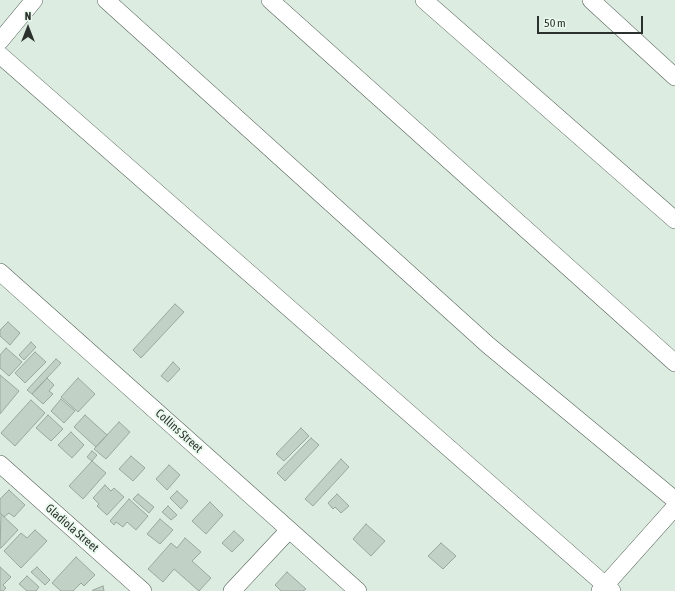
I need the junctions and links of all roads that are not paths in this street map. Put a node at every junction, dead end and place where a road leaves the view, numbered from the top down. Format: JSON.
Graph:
{"nodes":[{"id":1,"x":34,"y":0,"type":"edge"},
{"id":2,"x":106,"y":0,"type":"edge"},
{"id":3,"x":270,"y":0,"type":"edge"},
{"id":4,"x":424,"y":0,"type":"edge"},
{"id":5,"x":591,"y":0,"type":"edge"},
{"id":6,"x":0,"y":41,"type":"edge"},
{"id":7,"x":0,"y":55,"type":"edge"},
{"id":8,"x":675,"y":77,"type":"edge"},
{"id":9,"x":675,"y":220,"type":"edge"},
{"id":10,"x":0,"y":272,"type":"edge"},
{"id":11,"x":675,"y":363,"type":"edge"},
{"id":12,"x":0,"y":464,"type":"edge"},
{"id":13,"x":675,"y":500,"type":"edge"},
{"id":14,"x":675,"y":507,"type":"edge"},
{"id":15,"x":289,"y":530,"type":"junction"},
{"id":16,"x":606,"y":589,"type":"edge"},
{"id":17,"x":143,"y":591,"type":"edge"},
{"id":18,"x":232,"y":591,"type":"edge"},
{"id":19,"x":358,"y":591,"type":"edge"}],
"edges":[{"from":1,"to":6,"type":"street"},
{"from":2,"to":13,"type":"street"},
{"from":3,"to":11,"type":"street"},
{"from":4,"to":9,"type":"street"},
{"from":5,"to":8,"type":"street"},
{"from":7,"to":16,"type":"street"},
{"from":10,"to":15,"type":"street","name":"Collins Street"},
{"from":12,"to":17,"type":"street","name":"Gladiola Street"},
{"from":14,"to":16,"type":"street"},
{"from":15,"to":18,"type":"street"},
{"from":15,"to":19,"type":"street","name":"Collins Street"}]}
